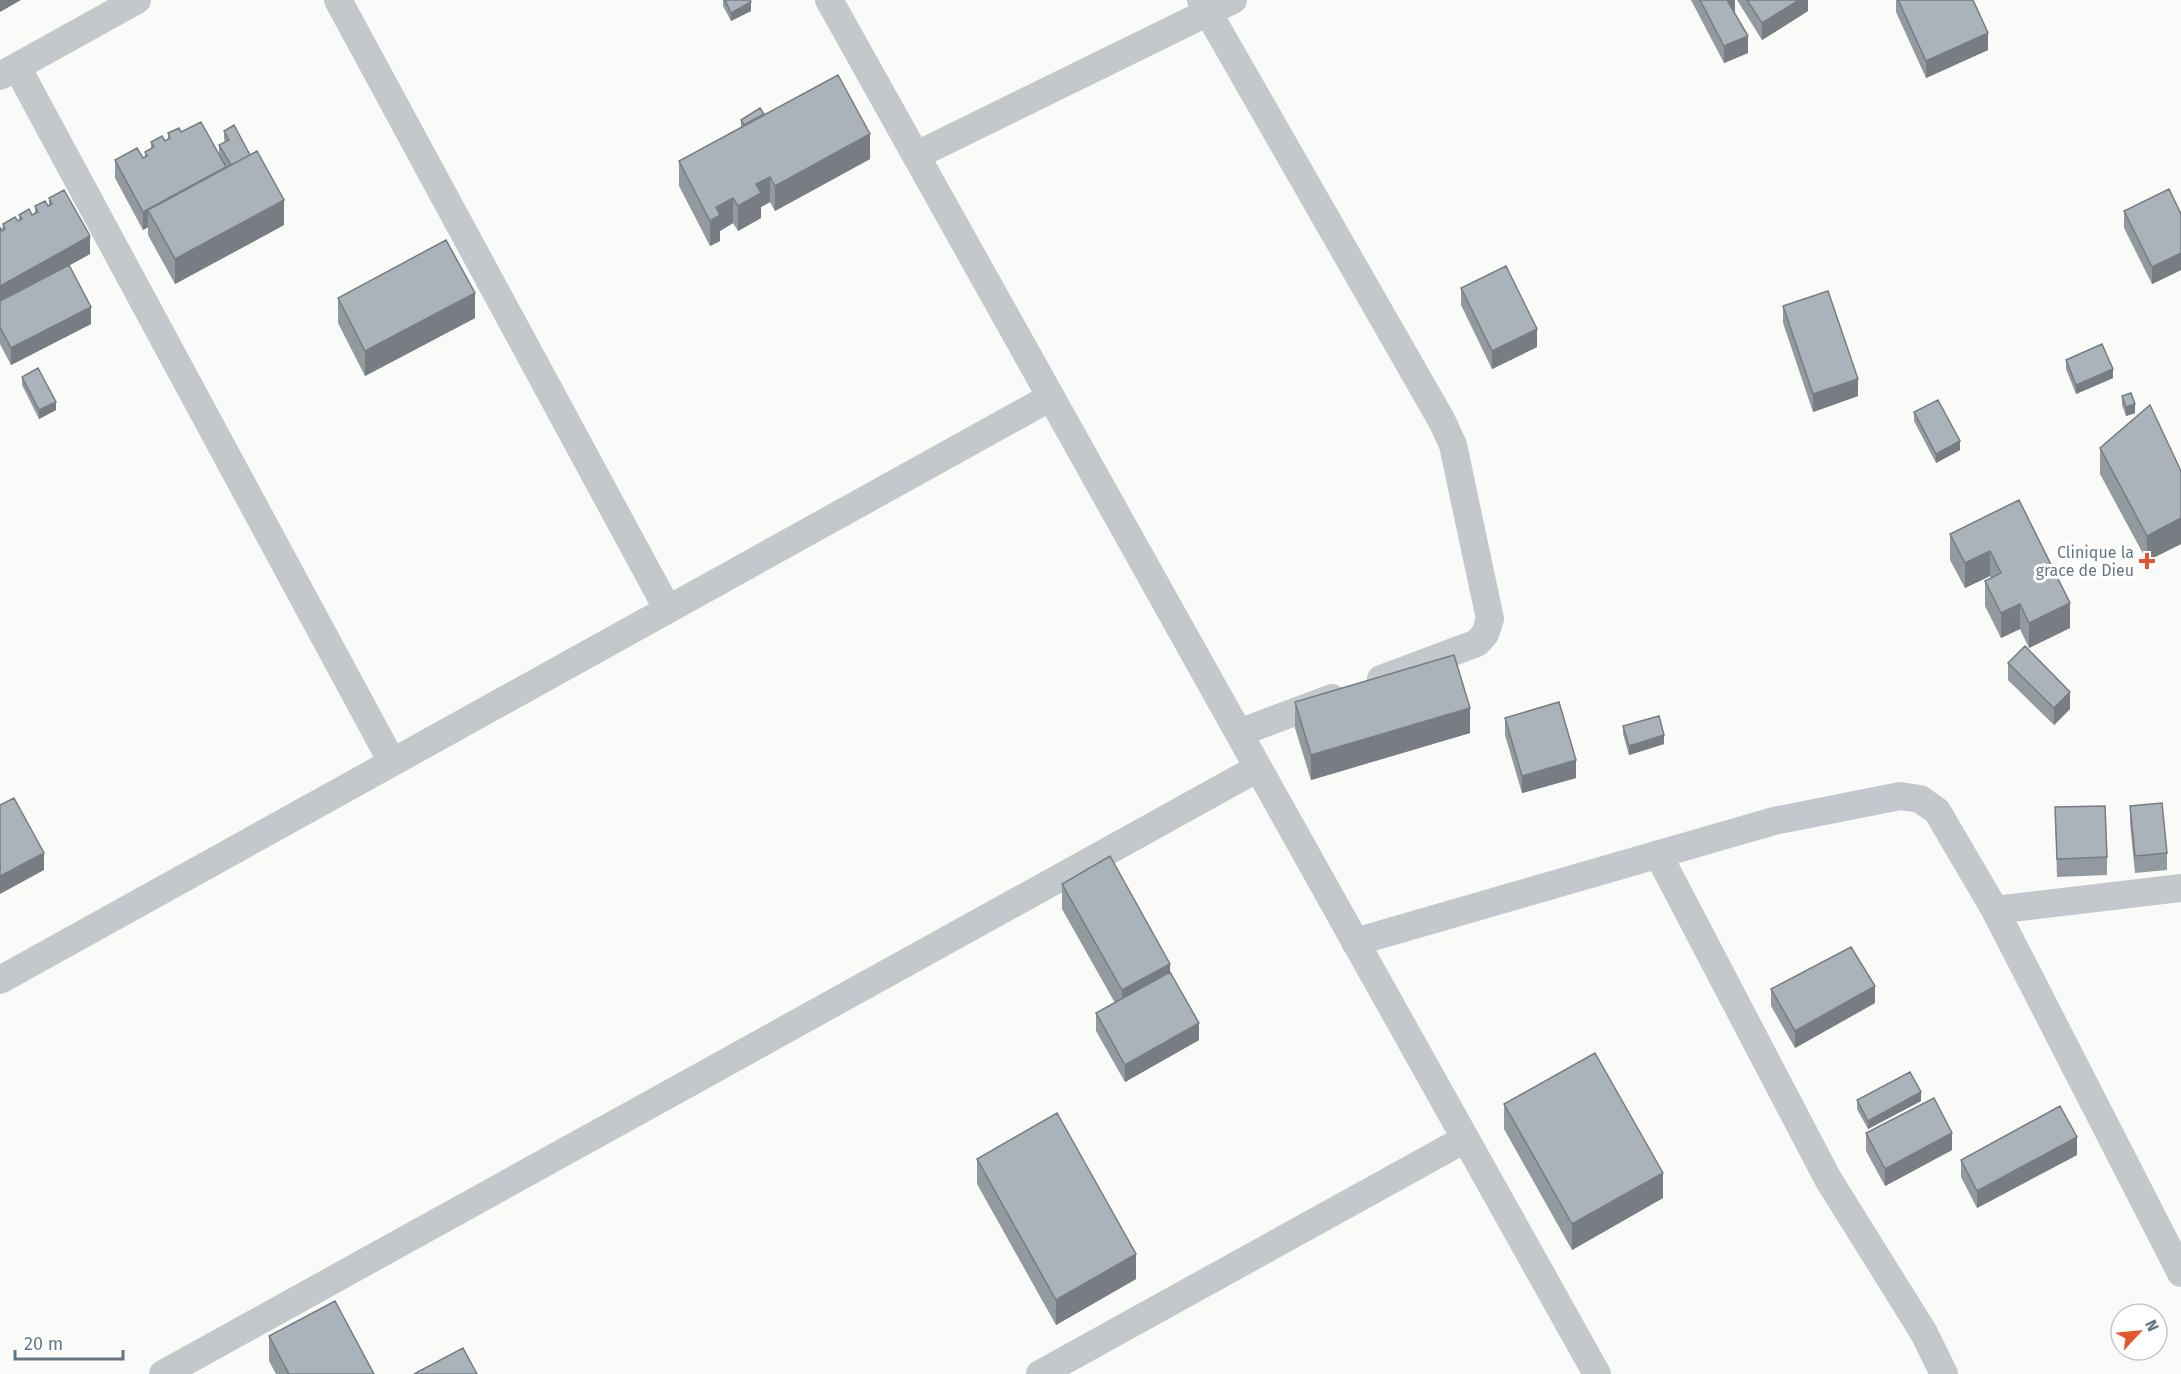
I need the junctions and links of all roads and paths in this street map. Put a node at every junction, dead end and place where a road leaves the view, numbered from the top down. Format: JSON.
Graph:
{"nodes":[{"id":1,"x":137,"y":0,"type":"edge"},
{"id":2,"x":338,"y":0,"type":"edge"},
{"id":3,"x":829,"y":0,"type":"edge"},
{"id":4,"x":1233,"y":0,"type":"edge"},
{"id":5,"x":1205,"y":7,"type":"edge"},
{"id":6,"x":9,"y":72,"type":"edge"},
{"id":7,"x":917,"y":155,"type":"junction"},
{"id":8,"x":1051,"y":397,"type":"junction"},
{"id":9,"x":667,"y":608,"type":"junction"},
{"id":10,"x":1239,"y":733,"type":"junction"},
{"id":11,"x":392,"y":762,"type":"junction"},
{"id":12,"x":1258,"y":768,"type":"junction"},
{"id":13,"x":1658,"y":854,"type":"junction"},
{"id":14,"x":2181,"y":888,"type":"edge"},
{"id":15,"x":1995,"y":910,"type":"junction"},
{"id":16,"x":1355,"y":942,"type":"junction"},
{"id":17,"x":0,"y":980,"type":"edge"},
{"id":18,"x":1465,"y":1139,"type":"junction"},
{"id":19,"x":2181,"y":1273,"type":"edge"},
{"id":20,"x":164,"y":1374,"type":"edge"},
{"id":21,"x":1040,"y":1374,"type":"edge"},
{"id":22,"x":1597,"y":1374,"type":"edge"},
{"id":23,"x":1944,"y":1374,"type":"edge"}],
"edges":[{"from":1,"to":6,"type":"street"},
{"from":2,"to":9,"type":"street"},
{"from":3,"to":7,"type":"street"},
{"from":4,"to":5,"type":"street"},
{"from":5,"to":7,"type":"street"},
{"from":5,"to":10,"type":"street"},
{"from":6,"to":11,"type":"street"},
{"from":7,"to":8,"type":"street"},
{"from":8,"to":9,"type":"street"},
{"from":8,"to":10,"type":"street"},
{"from":9,"to":11,"type":"street"},
{"from":10,"to":12,"type":"street"},
{"from":11,"to":17,"type":"street"},
{"from":12,"to":16,"type":"street"},
{"from":12,"to":20,"type":"street"},
{"from":13,"to":15,"type":"street"},
{"from":13,"to":16,"type":"street"},
{"from":13,"to":23,"type":"street"},
{"from":14,"to":15,"type":"street"},
{"from":15,"to":19,"type":"street"},
{"from":16,"to":18,"type":"street"},
{"from":18,"to":21,"type":"street"},
{"from":18,"to":22,"type":"street"}]}
